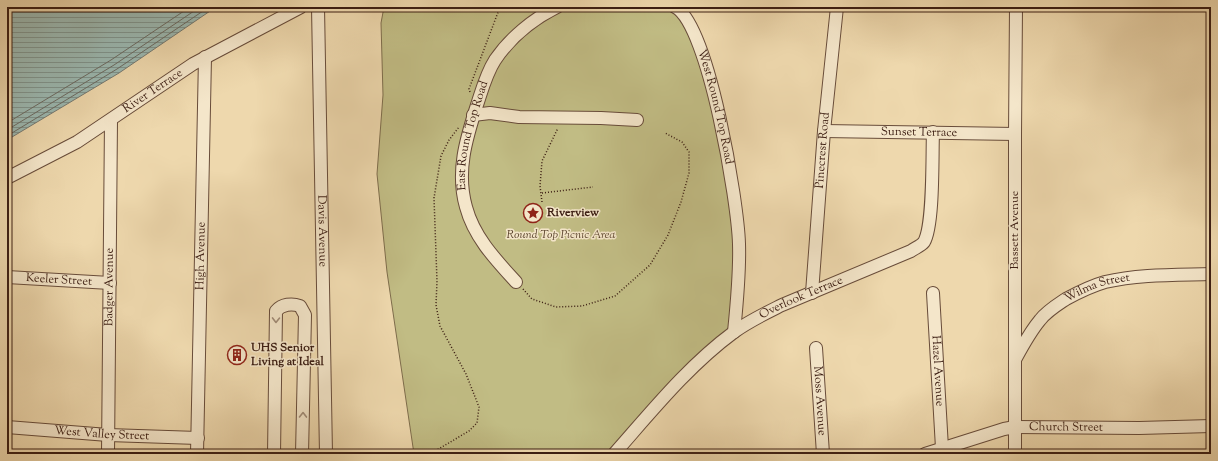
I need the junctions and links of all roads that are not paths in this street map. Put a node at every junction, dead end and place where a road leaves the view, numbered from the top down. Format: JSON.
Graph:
{"nodes":[{"id":1,"x":301,"y":7,"type":"edge"},
{"id":2,"x":318,"y":7,"type":"edge"},
{"id":3,"x":557,"y":7,"type":"edge"},
{"id":4,"x":675,"y":7,"type":"edge"},
{"id":5,"x":837,"y":7,"type":"edge"},
{"id":6,"x":1016,"y":7,"type":"edge"},
{"id":7,"x":205,"y":57,"type":"junction"},
{"id":8,"x":111,"y":120,"type":"junction"},
{"id":9,"x":472,"y":120,"type":"junction"},
{"id":10,"x":637,"y":120,"type":"dead end"},
{"id":11,"x":824,"y":130,"type":"junction"},
{"id":12,"x":933,"y":132,"type":"junction"},
{"id":13,"x":1014,"y":134,"type":"junction"},
{"id":14,"x":7,"y":178,"type":"edge"},
{"id":15,"x":1211,"y":274,"type":"edge"},
{"id":16,"x":7,"y":277,"type":"edge"},
{"id":17,"x":516,"y":282,"type":"road end"},
{"id":18,"x":110,"y":283,"type":"junction"},
{"id":19,"x":812,"y":293,"type":"junction"},
{"id":20,"x":933,"y":293,"type":"dead end"},
{"id":21,"x":734,"y":332,"type":"junction"},
{"id":22,"x":816,"y":348,"type":"dead end"},
{"id":23,"x":1015,"y":361,"type":"junction"},
{"id":24,"x":1211,"y":426,"type":"edge"},
{"id":25,"x":7,"y":427,"type":"edge"},
{"id":26,"x":1015,"y":427,"type":"junction"},
{"id":27,"x":108,"y":435,"type":"junction"},
{"id":28,"x":198,"y":438,"type":"junction"},
{"id":29,"x":942,"y":448,"type":"junction"},
{"id":30,"x":108,"y":454,"type":"edge"},
{"id":31,"x":197,"y":454,"type":"edge"},
{"id":32,"x":274,"y":454,"type":"edge"},
{"id":33,"x":302,"y":454,"type":"edge"},
{"id":34,"x":326,"y":454,"type":"edge"},
{"id":35,"x":614,"y":454,"type":"edge"},
{"id":36,"x":823,"y":454,"type":"edge"},
{"id":37,"x":925,"y":454,"type":"edge"},
{"id":38,"x":1015,"y":454,"type":"edge"}],
"edges":[{"from":1,"to":7,"type":"street","name":"River Terrace"},
{"from":2,"to":34,"type":"street","name":"Davis Avenue"},
{"from":3,"to":9,"type":"street","name":"East Round Top Road"},
{"from":4,"to":21,"type":"street","name":"West Round Top Road"},
{"from":5,"to":11,"type":"street","name":"Pinecrest Road"},
{"from":6,"to":13,"type":"street","name":"Bassett Avenue"},
{"from":7,"to":8,"type":"street","name":"River Terrace"},
{"from":7,"to":28,"type":"street","name":"High Avenue"},
{"from":8,"to":14,"type":"street","name":"River Terrace"},
{"from":8,"to":18,"type":"street","name":"Badger Avenue"},
{"from":9,"to":10,"type":"street"},
{"from":9,"to":17,"type":"street","name":"East Round Top Road"},
{"from":11,"to":12,"type":"street","name":"Sunset Terrace"},
{"from":11,"to":19,"type":"street","name":"Pinecrest Road"},
{"from":12,"to":13,"type":"street","name":"Sunset Terrace"},
{"from":12,"to":19,"type":"street","name":"Overlook Terrace"},
{"from":13,"to":23,"type":"street","name":"Bassett Avenue"},
{"from":15,"to":23,"type":"street","name":"Wilma Street"},
{"from":16,"to":18,"type":"street","name":"Keeler Street"},
{"from":18,"to":27,"type":"street","name":"Badger Avenue"},
{"from":19,"to":21,"type":"street","name":"Overlook Terrace"},
{"from":20,"to":29,"type":"street","name":"Hazel Avenue"},
{"from":21,"to":35,"type":"street","name":"Overlook Terrace"},
{"from":22,"to":36,"type":"street","name":"Moss Avenue"},
{"from":23,"to":26,"type":"street","name":"Bassett Avenue"},
{"from":24,"to":26,"type":"street","name":"Church Street"},
{"from":25,"to":27,"type":"street","name":"West Valley Street"},
{"from":26,"to":29,"type":"street","name":"Church Street"},
{"from":26,"to":38,"type":"street","name":"Bassett Avenue"},
{"from":27,"to":28,"type":"street","name":"West Valley Street"},
{"from":27,"to":30,"type":"street","name":"Badger Avenue"},
{"from":28,"to":31,"type":"street","name":"High Avenue"},
{"from":29,"to":37,"type":"street","name":"Church Street"},
{"from":33,"to":32,"type":"street","one_way":true}]}
